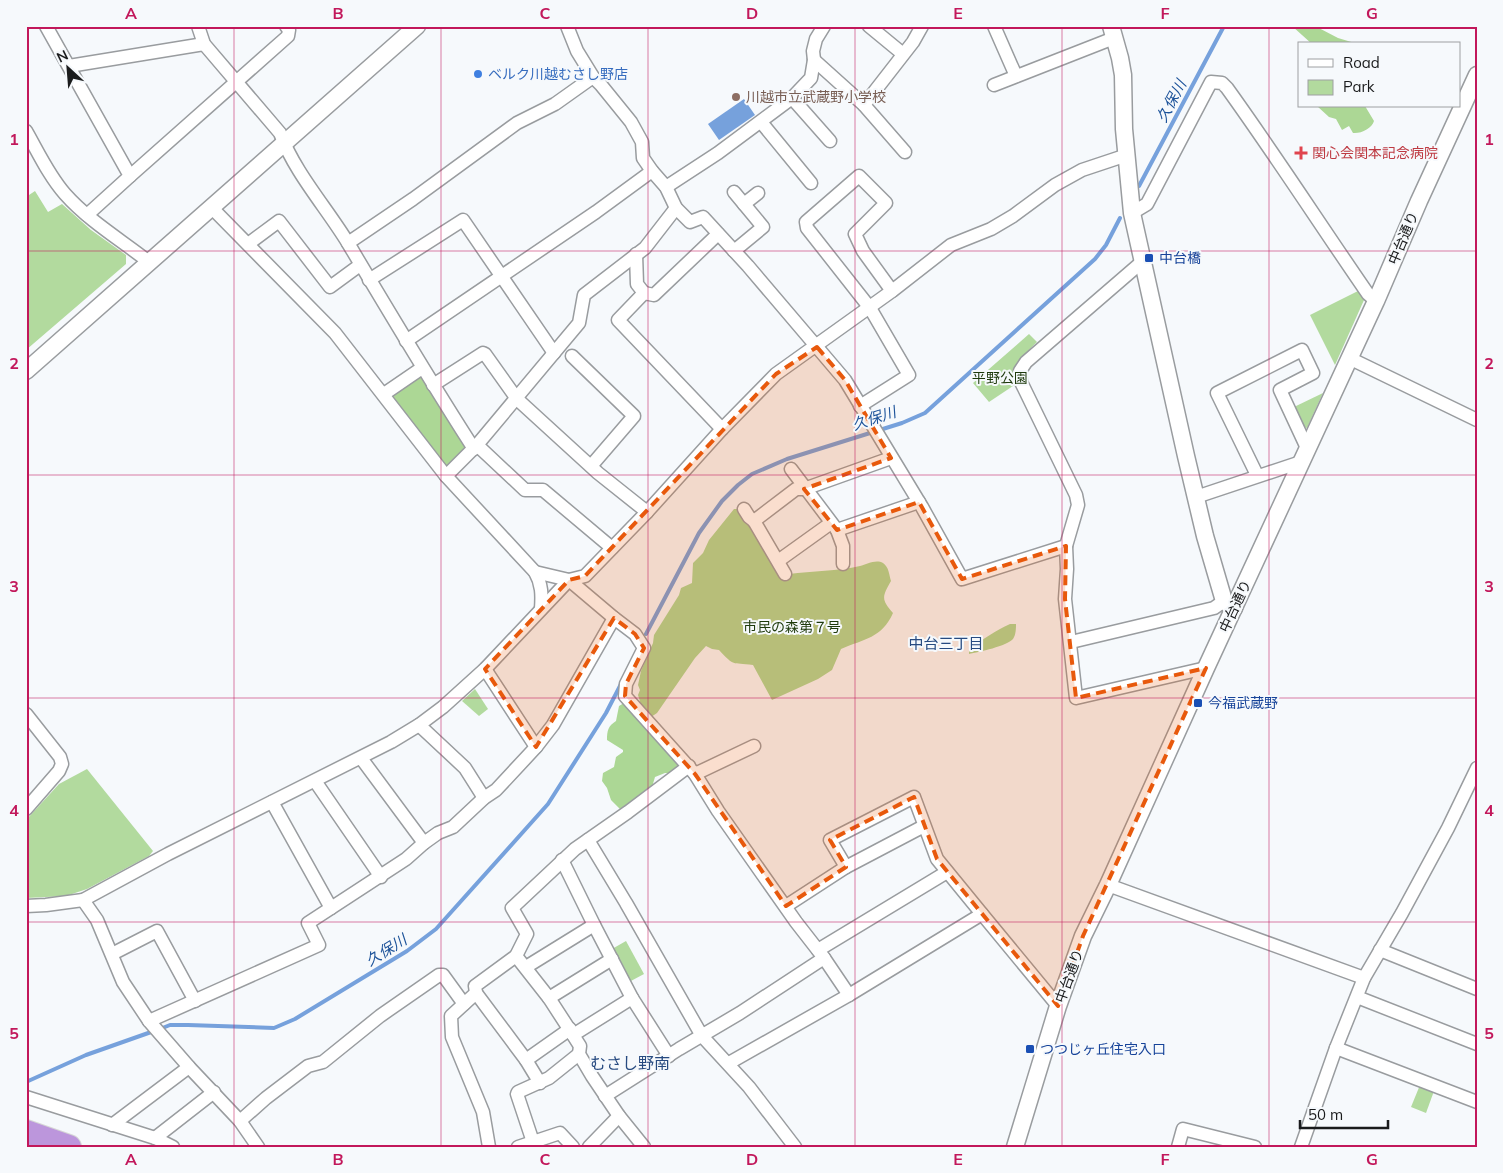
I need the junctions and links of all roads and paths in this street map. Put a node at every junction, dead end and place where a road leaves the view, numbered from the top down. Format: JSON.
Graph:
{"nodes":[{"id":1,"x":46,"y":26,"type":"edge"},
{"id":2,"x":198,"y":26,"type":"edge"},
{"id":3,"x":286,"y":26,"type":"edge"},
{"id":4,"x":417,"y":26,"type":"edge"},
{"id":5,"x":567,"y":26,"type":"edge"},
{"id":6,"x":824,"y":26,"type":"edge"},
{"id":7,"x":869,"y":26,"type":"edge"},
{"id":8,"x":922,"y":26,"type":"edge"},
{"id":9,"x":994,"y":26,"type":"edge"},
{"id":10,"x":1112,"y":32,"type":"edge"},
{"id":11,"x":204,"y":44,"type":"junction"},
{"id":12,"x":903,"y":54,"type":"junction"},
{"id":13,"x":814,"y":60,"type":"junction"},
{"id":14,"x":68,"y":66,"type":"junction"},
{"id":15,"x":1477,"y":75,"type":"edge"},
{"id":16,"x":1016,"y":76,"type":"junction"},
{"id":17,"x":593,"y":78,"type":"junction"},
{"id":18,"x":236,"y":83,"type":"junction"},
{"id":19,"x":994,"y":85,"type":"dead end"},
{"id":20,"x":792,"y":98,"type":"junction"},
{"id":21,"x":864,"y":105,"type":"junction"},
{"id":22,"x":761,"y":122,"type":"junction"},
{"id":23,"x":26,"y":131,"type":"edge"},
{"id":24,"x":830,"y":141,"type":"dead end"},
{"id":25,"x":284,"y":144,"type":"junction"},
{"id":26,"x":905,"y":152,"type":"dead end"},
{"id":27,"x":1126,"y":155,"type":"junction"},
{"id":28,"x":652,"y":171,"type":"junction"},
{"id":29,"x":130,"y":176,"type":"junction"},
{"id":30,"x":812,"y":183,"type":"dead end"},
{"id":31,"x":666,"y":187,"type":"junction"},
{"id":32,"x":734,"y":192,"type":"dead end"},
{"id":33,"x":758,"y":193,"type":"dead end"},
{"id":34,"x":744,"y":204,"type":"junction"},
{"id":35,"x":212,"y":208,"type":"junction"},
{"id":36,"x":676,"y":208,"type":"junction"},
{"id":37,"x":1132,"y":213,"type":"junction"},
{"id":38,"x":87,"y":215,"type":"junction"},
{"id":39,"x":718,"y":234,"type":"junction"},
{"id":40,"x":348,"y":243,"type":"junction"},
{"id":41,"x":248,"y":244,"type":"junction"},
{"id":42,"x":734,"y":251,"type":"junction"},
{"id":43,"x":636,"y":254,"type":"junction"},
{"id":44,"x":1143,"y":261,"type":"junction"},
{"id":45,"x":150,"y":262,"type":"junction"},
{"id":46,"x":360,"y":265,"type":"junction"},
{"id":47,"x":501,"y":277,"type":"junction"},
{"id":48,"x":369,"y":280,"type":"junction"},
{"id":49,"x":892,"y":291,"type":"junction"},
{"id":50,"x":644,"y":293,"type":"junction"},
{"id":51,"x":1376,"y":301,"type":"junction"},
{"id":52,"x":870,"y":308,"type":"junction"},
{"id":53,"x":406,"y":341,"type":"junction"},
{"id":54,"x":816,"y":346,"type":"junction"},
{"id":55,"x":554,"y":353,"type":"junction"},
{"id":56,"x":572,"y":356,"type":"dead end"},
{"id":57,"x":1349,"y":358,"type":"junction"},
{"id":58,"x":422,"y":368,"type":"junction"},
{"id":59,"x":26,"y":371,"type":"edge"},
{"id":60,"x":433,"y":385,"type":"junction"},
{"id":61,"x":384,"y":394,"type":"junction"},
{"id":62,"x":517,"y":399,"type":"junction"},
{"id":63,"x":860,"y":406,"type":"junction"},
{"id":64,"x":1477,"y":420,"type":"edge"},
{"id":65,"x":722,"y":429,"type":"junction"},
{"id":66,"x":476,"y":447,"type":"junction"},
{"id":67,"x":1304,"y":455,"type":"junction"},
{"id":68,"x":891,"y":458,"type":"junction"},
{"id":69,"x":591,"y":466,"type":"junction"},
{"id":70,"x":791,"y":469,"type":"dead end"},
{"id":71,"x":1257,"y":475,"type":"junction"},
{"id":72,"x":446,"y":476,"type":"junction"},
{"id":73,"x":804,"y":488,"type":"junction"},
{"id":74,"x":1196,"y":497,"type":"junction"},
{"id":75,"x":919,"y":502,"type":"junction"},
{"id":76,"x":744,"y":509,"type":"dead end"},
{"id":77,"x":647,"y":512,"type":"junction"},
{"id":78,"x":754,"y":521,"type":"junction"},
{"id":79,"x":834,"y":526,"type":"junction"},
{"id":80,"x":1066,"y":546,"type":"junction"},
{"id":81,"x":612,"y":548,"type":"junction"},
{"id":82,"x":778,"y":561,"type":"junction"},
{"id":83,"x":843,"y":564,"type":"dead end"},
{"id":84,"x":535,"y":572,"type":"junction"},
{"id":85,"x":785,"y":574,"type":"dead end"},
{"id":86,"x":569,"y":580,"type":"junction"},
{"id":87,"x":1229,"y":605,"type":"junction"},
{"id":88,"x":542,"y":609,"type":"junction"},
{"id":89,"x":614,"y":618,"type":"junction"},
{"id":90,"x":1071,"y":642,"type":"junction"},
{"id":91,"x":1206,"y":668,"type":"junction"},
{"id":92,"x":485,"y":669,"type":"junction"},
{"id":93,"x":26,"y":714,"type":"edge"},
{"id":94,"x":419,"y":725,"type":"junction"},
{"id":95,"x":754,"y":746,"type":"dead end"},
{"id":96,"x":536,"y":747,"type":"junction"},
{"id":97,"x":361,"y":758,"type":"junction"},
{"id":98,"x":1477,"y":768,"type":"edge"},
{"id":99,"x":692,"y":770,"type":"junction"},
{"id":100,"x":315,"y":780,"type":"junction"},
{"id":101,"x":484,"y":798,"type":"junction"},
{"id":102,"x":272,"y":802,"type":"junction"},
{"id":103,"x":26,"y":809,"type":"edge"},
{"id":104,"x":924,"y":826,"type":"junction"},
{"id":105,"x":588,"y":840,"type":"junction"},
{"id":106,"x":424,"y":843,"type":"junction"},
{"id":107,"x":562,"y":860,"type":"junction"},
{"id":108,"x":846,"y":867,"type":"junction"},
{"id":109,"x":946,"y":872,"type":"junction"},
{"id":110,"x":381,"y":877,"type":"junction"},
{"id":111,"x":1108,"y":885,"type":"junction"},
{"id":112,"x":83,"y":900,"type":"junction"},
{"id":113,"x":26,"y":906,"type":"edge"},
{"id":114,"x":786,"y":906,"type":"junction"},
{"id":115,"x":331,"y":908,"type":"junction"},
{"id":116,"x":982,"y":914,"type":"junction"},
{"id":117,"x":594,"y":925,"type":"junction"},
{"id":118,"x":1380,"y":950,"type":"junction"},
{"id":119,"x":112,"y":954,"type":"junction"},
{"id":120,"x":821,"y":954,"type":"junction"},
{"id":121,"x":516,"y":956,"type":"junction"},
{"id":122,"x":612,"y":959,"type":"junction"},
{"id":123,"x":526,"y":967,"type":"junction"},
{"id":124,"x":1364,"y":978,"type":"junction"},
{"id":125,"x":1477,"y":989,"type":"edge"},
{"id":126,"x":476,"y":993,"type":"junction"},
{"id":127,"x":849,"y":995,"type":"junction"},
{"id":128,"x":1356,"y":997,"type":"junction"},
{"id":129,"x":549,"y":998,"type":"junction"},
{"id":130,"x":632,"y":998,"type":"junction"},
{"id":131,"x":195,"y":1001,"type":"junction"},
{"id":132,"x":464,"y":1004,"type":"junction"},
{"id":133,"x":1058,"y":1006,"type":"junction"},
{"id":134,"x":149,"y":1021,"type":"junction"},
{"id":135,"x":572,"y":1032,"type":"junction"},
{"id":136,"x":702,"y":1036,"type":"junction"},
{"id":137,"x":1477,"y":1044,"type":"edge"},
{"id":138,"x":1336,"y":1048,"type":"junction"},
{"id":139,"x":579,"y":1054,"type":"junction"},
{"id":140,"x":669,"y":1056,"type":"junction"},
{"id":141,"x":526,"y":1060,"type":"junction"},
{"id":142,"x":729,"y":1063,"type":"junction"},
{"id":143,"x":190,"y":1067,"type":"junction"},
{"id":144,"x":540,"y":1083,"type":"junction"},
{"id":145,"x":214,"y":1092,"type":"junction"},
{"id":146,"x":605,"y":1096,"type":"junction"},
{"id":147,"x":26,"y":1097,"type":"edge"},
{"id":148,"x":1477,"y":1102,"type":"edge"},
{"id":149,"x":619,"y":1116,"type":"junction"},
{"id":150,"x":240,"y":1121,"type":"junction"},
{"id":151,"x":112,"y":1125,"type":"junction"},
{"id":152,"x":26,"y":1132,"type":"edge"},
{"id":153,"x":155,"y":1138,"type":"junction"},
{"id":154,"x":533,"y":1142,"type":"junction"},
{"id":155,"x":69,"y":1147,"type":"edge"},
{"id":156,"x":173,"y":1147,"type":"edge"},
{"id":157,"x":258,"y":1147,"type":"edge"},
{"id":158,"x":489,"y":1147,"type":"edge"},
{"id":159,"x":518,"y":1147,"type":"edge"},
{"id":160,"x":573,"y":1147,"type":"edge"},
{"id":161,"x":589,"y":1147,"type":"edge"},
{"id":162,"x":644,"y":1147,"type":"edge"},
{"id":163,"x":795,"y":1147,"type":"edge"},
{"id":164,"x":1015,"y":1147,"type":"edge"},
{"id":165,"x":1178,"y":1147,"type":"edge"},
{"id":166,"x":1255,"y":1147,"type":"edge"},
{"id":167,"x":1301,"y":1147,"type":"edge"}],
"edges":[{"from":1,"to":14,"type":"street"},
{"from":2,"to":11,"type":"street"},
{"from":3,"to":18,"type":"street"},
{"from":4,"to":25,"type":"street"},
{"from":5,"to":17,"type":"street"},
{"from":6,"to":13,"type":"street"},
{"from":7,"to":12,"type":"street"},
{"from":8,"to":12,"type":"street"},
{"from":9,"to":16,"type":"street"},
{"from":10,"to":16,"type":"street"},
{"from":10,"to":27,"type":"street"},
{"from":11,"to":14,"type":"street"},
{"from":11,"to":18,"type":"street"},
{"from":12,"to":21,"type":"street"},
{"from":13,"to":20,"type":"street"},
{"from":13,"to":21,"type":"street"},
{"from":14,"to":29,"type":"street"},
{"from":15,"to":51,"type":"street","name":"中台通り"},
{"from":16,"to":19,"type":"street"},
{"from":17,"to":28,"type":"street"},
{"from":17,"to":40,"type":"street"},
{"from":18,"to":25,"type":"street"},
{"from":18,"to":29,"type":"street"},
{"from":20,"to":22,"type":"street"},
{"from":20,"to":24,"type":"street"},
{"from":21,"to":26,"type":"street"},
{"from":22,"to":30,"type":"street"},
{"from":22,"to":31,"type":"street"},
{"from":23,"to":38,"type":"street"},
{"from":25,"to":35,"type":"street"},
{"from":25,"to":40,"type":"street"},
{"from":27,"to":37,"type":"street"},
{"from":27,"to":49,"type":"street"},
{"from":28,"to":31,"type":"street"},
{"from":28,"to":47,"type":"street"},
{"from":29,"to":38,"type":"street"},
{"from":31,"to":36,"type":"street"},
{"from":32,"to":34,"type":"street"},
{"from":33,"to":34,"type":"street"},
{"from":34,"to":42,"type":"street"},
{"from":35,"to":41,"type":"street"},
{"from":35,"to":45,"type":"street"},
{"from":36,"to":39,"type":"street"},
{"from":36,"to":43,"type":"street"},
{"from":37,"to":44,"type":"street"},
{"from":37,"to":51,"type":"street"},
{"from":38,"to":45,"type":"street"},
{"from":39,"to":42,"type":"street"},
{"from":39,"to":50,"type":"street"},
{"from":40,"to":46,"type":"street"},
{"from":41,"to":46,"type":"street"},
{"from":41,"to":61,"type":"street"},
{"from":42,"to":54,"type":"street"},
{"from":43,"to":50,"type":"street"},
{"from":43,"to":55,"type":"street"},
{"from":44,"to":74,"type":"street"},
{"from":44,"to":80,"type":"street"},
{"from":45,"to":59,"type":"street"},
{"from":46,"to":48,"type":"street"},
{"from":47,"to":48,"type":"street"},
{"from":47,"to":53,"type":"street"},
{"from":47,"to":55,"type":"street"},
{"from":48,"to":53,"type":"street"},
{"from":49,"to":52,"type":"street"},
{"from":49,"to":52,"type":"street"},
{"from":50,"to":65,"type":"street"},
{"from":51,"to":57,"type":"street","name":"中台通り"},
{"from":52,"to":54,"type":"street"},
{"from":52,"to":63,"type":"street"},
{"from":53,"to":58,"type":"street"},
{"from":54,"to":63,"type":"street"},
{"from":54,"to":65,"type":"street"},
{"from":55,"to":62,"type":"street"},
{"from":56,"to":69,"type":"street"},
{"from":57,"to":64,"type":"street"},
{"from":57,"to":67,"type":"street","name":"中台通り"},
{"from":58,"to":60,"type":"street"},
{"from":58,"to":61,"type":"street"},
{"from":60,"to":62,"type":"street"},
{"from":60,"to":66,"type":"street"},
{"from":61,"to":72,"type":"street"},
{"from":62,"to":66,"type":"street"},
{"from":62,"to":69,"type":"street"},
{"from":63,"to":68,"type":"street"},
{"from":65,"to":77,"type":"street"},
{"from":66,"to":72,"type":"street"},
{"from":66,"to":81,"type":"street"},
{"from":67,"to":71,"type":"street"},
{"from":67,"to":71,"type":"street"},
{"from":67,"to":87,"type":"street","name":"中台通り"},
{"from":68,"to":73,"type":"street"},
{"from":68,"to":75,"type":"street"},
{"from":69,"to":77,"type":"street"},
{"from":70,"to":73,"type":"street"},
{"from":71,"to":74,"type":"street"},
{"from":72,"to":84,"type":"street"},
{"from":73,"to":78,"type":"street"},
{"from":73,"to":79,"type":"street"},
{"from":74,"to":87,"type":"street"},
{"from":75,"to":79,"type":"street"},
{"from":75,"to":80,"type":"street"},
{"from":76,"to":78,"type":"street"},
{"from":77,"to":81,"type":"street"},
{"from":78,"to":82,"type":"street"},
{"from":79,"to":82,"type":"street"},
{"from":79,"to":83,"type":"street"},
{"from":80,"to":90,"type":"street"},
{"from":81,"to":86,"type":"street"},
{"from":82,"to":85,"type":"street"},
{"from":84,"to":86,"type":"street"},
{"from":84,"to":88,"type":"street"},
{"from":86,"to":88,"type":"street"},
{"from":86,"to":89,"type":"street"},
{"from":87,"to":90,"type":"street"},
{"from":87,"to":91,"type":"street","name":"中台通り"},
{"from":88,"to":92,"type":"street"},
{"from":89,"to":96,"type":"street"},
{"from":89,"to":99,"type":"street"},
{"from":90,"to":91,"type":"street"},
{"from":91,"to":111,"type":"street","name":"中台通り"},
{"from":92,"to":94,"type":"street"},
{"from":92,"to":96,"type":"street"},
{"from":93,"to":103,"type":"street"},
{"from":94,"to":97,"type":"street"},
{"from":94,"to":101,"type":"street"},
{"from":95,"to":99,"type":"street"},
{"from":96,"to":101,"type":"street"},
{"from":97,"to":100,"type":"street"},
{"from":97,"to":106,"type":"street"},
{"from":98,"to":118,"type":"street"},
{"from":99,"to":105,"type":"street"},
{"from":99,"to":114,"type":"street"},
{"from":100,"to":102,"type":"street"},
{"from":100,"to":110,"type":"street"},
{"from":101,"to":106,"type":"street"},
{"from":102,"to":112,"type":"street"},
{"from":102,"to":115,"type":"street"},
{"from":104,"to":108,"type":"street"},
{"from":104,"to":108,"type":"street"},
{"from":104,"to":109,"type":"street"},
{"from":105,"to":107,"type":"street"},
{"from":105,"to":136,"type":"street"},
{"from":106,"to":110,"type":"street"},
{"from":107,"to":117,"type":"street"},
{"from":107,"to":121,"type":"street"},
{"from":108,"to":114,"type":"street"},
{"from":109,"to":116,"type":"street"},
{"from":109,"to":120,"type":"street"},
{"from":110,"to":115,"type":"street"},
{"from":111,"to":124,"type":"street"},
{"from":111,"to":133,"type":"street","name":"中台通り"},
{"from":112,"to":113,"type":"street"},
{"from":112,"to":119,"type":"street"},
{"from":114,"to":120,"type":"street"},
{"from":115,"to":131,"type":"street"},
{"from":116,"to":127,"type":"street"},
{"from":116,"to":133,"type":"street"},
{"from":117,"to":122,"type":"street"},
{"from":117,"to":123,"type":"street"},
{"from":118,"to":124,"type":"street"},
{"from":118,"to":125,"type":"street"},
{"from":119,"to":131,"type":"street"},
{"from":119,"to":134,"type":"street"},
{"from":120,"to":127,"type":"street"},
{"from":120,"to":136,"type":"street"},
{"from":121,"to":123,"type":"street"},
{"from":121,"to":126,"type":"street"},
{"from":122,"to":129,"type":"street"},
{"from":122,"to":130,"type":"street"},
{"from":123,"to":129,"type":"street"},
{"from":124,"to":128,"type":"street"},
{"from":126,"to":132,"type":"street"},
{"from":126,"to":141,"type":"street"},
{"from":127,"to":142,"type":"street"},
{"from":128,"to":137,"type":"street"},
{"from":128,"to":138,"type":"street"},
{"from":129,"to":135,"type":"street"},
{"from":130,"to":135,"type":"street"},
{"from":130,"to":140,"type":"street"},
{"from":131,"to":134,"type":"street"},
{"from":132,"to":150,"type":"street"},
{"from":132,"to":158,"type":"street"},
{"from":133,"to":164,"type":"street","name":"中台通り"},
{"from":134,"to":143,"type":"street"},
{"from":135,"to":139,"type":"street"},
{"from":135,"to":141,"type":"street"},
{"from":136,"to":140,"type":"street"},
{"from":136,"to":142,"type":"street"},
{"from":138,"to":148,"type":"street"},
{"from":138,"to":167,"type":"street"},
{"from":139,"to":144,"type":"street"},
{"from":139,"to":146,"type":"street"},
{"from":140,"to":146,"type":"street"},
{"from":141,"to":144,"type":"street"},
{"from":142,"to":163,"type":"street"},
{"from":143,"to":145,"type":"street"},
{"from":143,"to":151,"type":"street"},
{"from":144,"to":154,"type":"street"},
{"from":145,"to":150,"type":"street"},
{"from":145,"to":153,"type":"street"},
{"from":146,"to":149,"type":"street"},
{"from":147,"to":151,"type":"street"},
{"from":149,"to":161,"type":"street"},
{"from":149,"to":162,"type":"street"},
{"from":150,"to":157,"type":"street"},
{"from":151,"to":153,"type":"street"},
{"from":152,"to":155,"type":"highway"},
{"from":153,"to":156,"type":"street"},
{"from":154,"to":159,"type":"street"},
{"from":154,"to":160,"type":"street"},
{"from":165,"to":166,"type":"street"}]}
